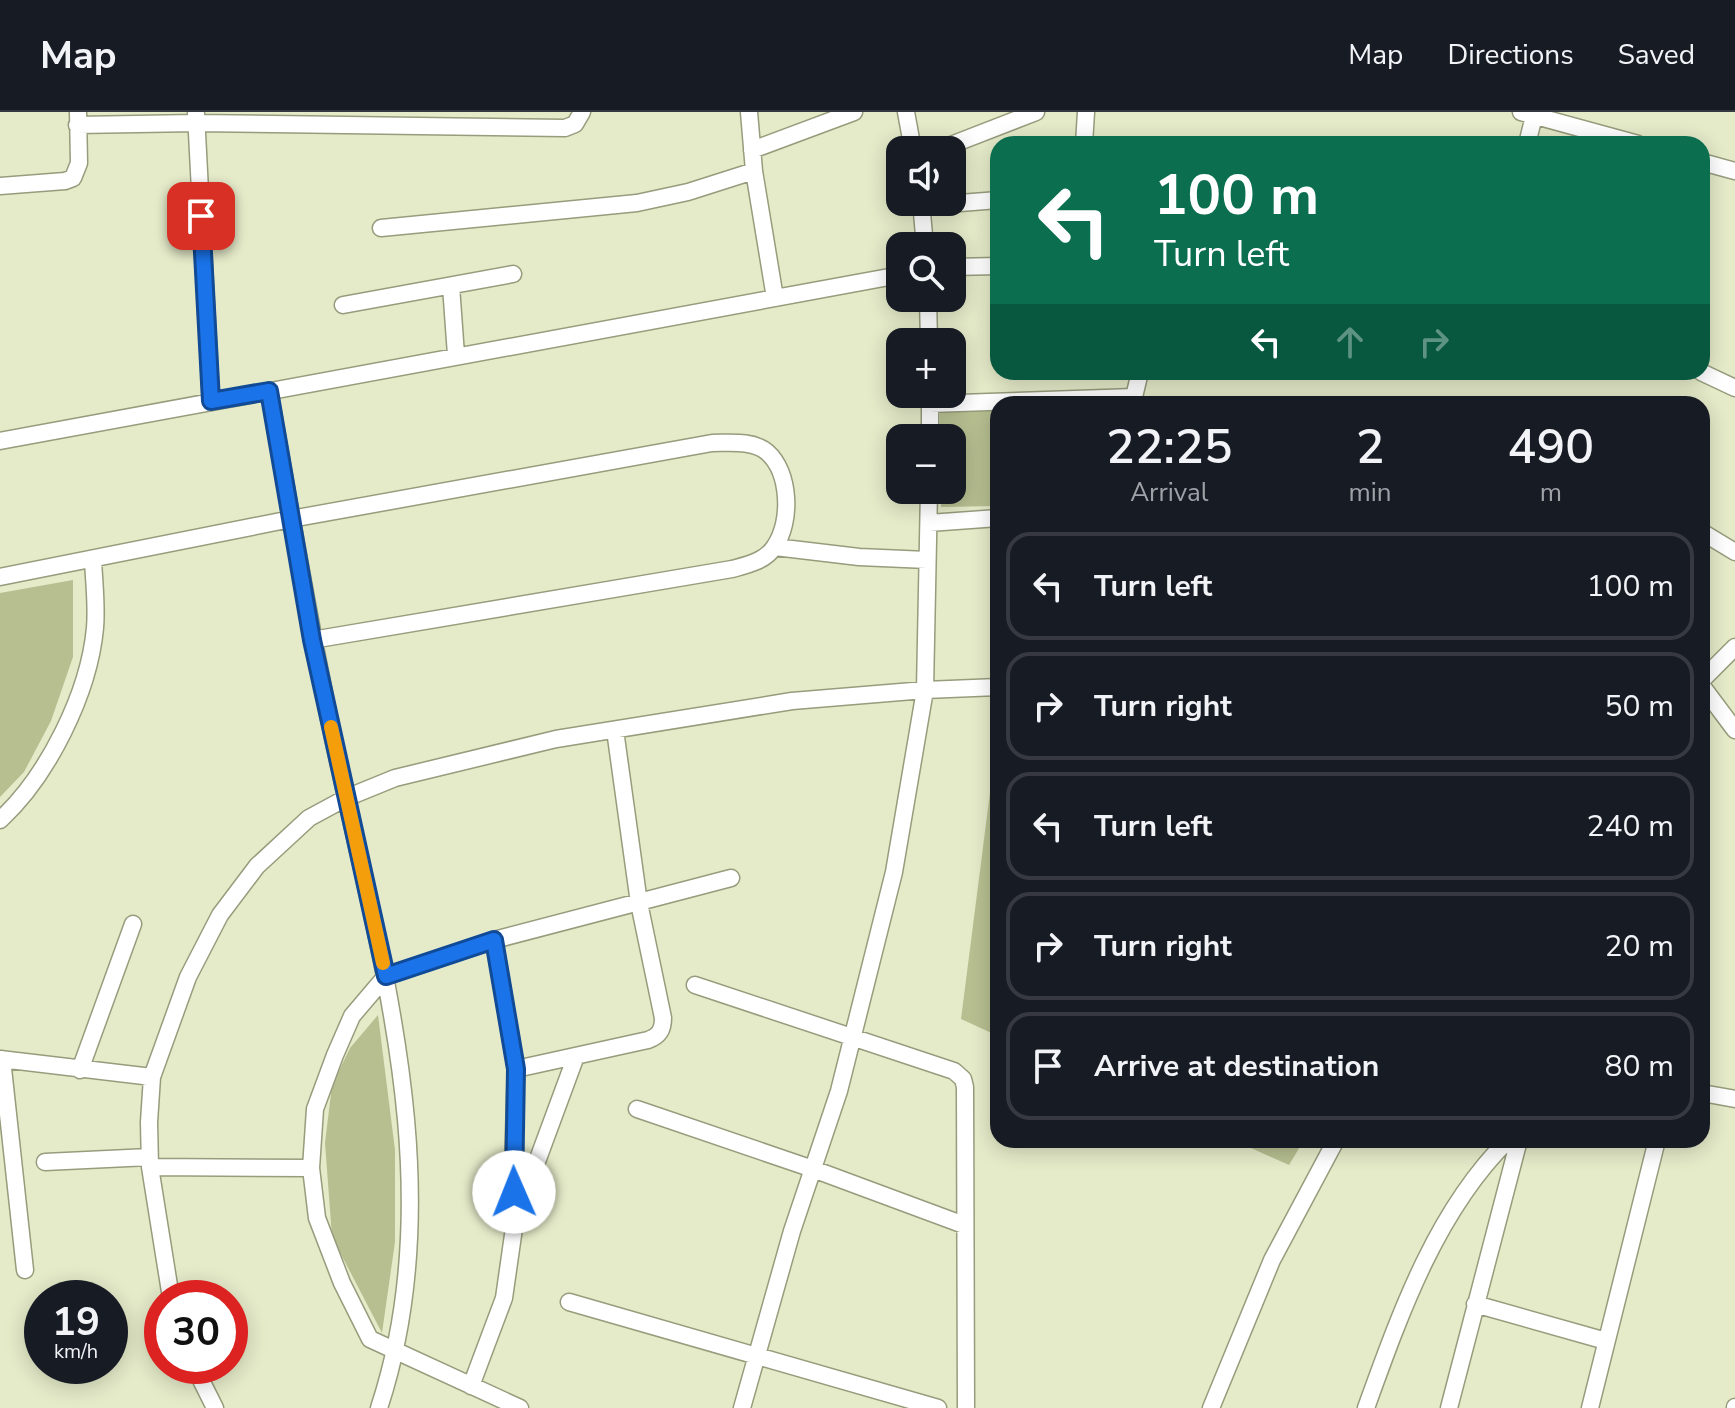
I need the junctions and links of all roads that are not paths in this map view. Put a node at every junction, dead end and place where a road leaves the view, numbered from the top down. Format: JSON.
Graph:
{"nodes":[{"id":1,"x":582,"y":112,"type":"edge"},
{"id":2,"x":749,"y":112,"type":"edge"},
{"id":3,"x":854,"y":112,"type":"edge"},
{"id":4,"x":906,"y":112,"type":"edge"},
{"id":5,"x":1036,"y":112,"type":"edge"},
{"id":6,"x":1086,"y":112,"type":"edge"},
{"id":7,"x":1530,"y":113,"type":"edge"},
{"id":8,"x":78,"y":118,"type":"edge"},
{"id":9,"x":196,"y":118,"type":"edge"},
{"id":10,"x":325,"y":118,"type":"edge"},
{"id":11,"x":452,"y":119,"type":"edge"},
{"id":12,"x":910,"y":136,"type":"edge"},
{"id":13,"x":1084,"y":136,"type":"edge"},
{"id":14,"x":1528,"y":136,"type":"edge"},
{"id":15,"x":1610,"y":136,"type":"edge"},
{"id":16,"x":966,"y":139,"type":"edge"},
{"id":17,"x":752,"y":150,"type":"junction"},
{"id":18,"x":1710,"y":164,"type":"edge"},
{"id":19,"x":754,"y":171,"type":"junction"},
{"id":20,"x":1735,"y":171,"type":"edge"},
{"id":21,"x":0,"y":186,"type":"edge"},
{"id":22,"x":990,"y":200,"type":"edge"},
{"id":23,"x":966,"y":202,"type":"edge"},
{"id":24,"x":381,"y":228,"type":"dead end"},
{"id":25,"x":990,"y":266,"type":"edge"},
{"id":26,"x":966,"y":267,"type":"edge"},
{"id":27,"x":513,"y":274,"type":"dead end"},
{"id":28,"x":886,"y":278,"type":"edge"},
{"id":29,"x":451,"y":286,"type":"junction"},
{"id":30,"x":775,"y":298,"type":"junction"},
{"id":31,"x":343,"y":305,"type":"dead end"},
{"id":32,"x":456,"y":355,"type":"junction"},
{"id":33,"x":1710,"y":376,"type":"edge"},
{"id":34,"x":1735,"y":388,"type":"edge"},
{"id":35,"x":269,"y":391,"type":"junction"},
{"id":36,"x":966,"y":399,"type":"edge"},
{"id":37,"x":990,"y":399,"type":"edge"},
{"id":38,"x":211,"y":401,"type":"junction"},
{"id":39,"x":0,"y":441,"type":"edge"},
{"id":40,"x":929,"y":504,"type":"edge"},
{"id":41,"x":291,"y":519,"type":"junction"},
{"id":42,"x":990,"y":519,"type":"edge"},
{"id":43,"x":929,"y":523,"type":"junction"},
{"id":44,"x":1710,"y":537,"type":"edge"},
{"id":45,"x":775,"y":547,"type":"junction"},
{"id":46,"x":1735,"y":552,"type":"edge"},
{"id":47,"x":93,"y":560,"type":"junction"},
{"id":48,"x":927,"y":560,"type":"junction"},
{"id":49,"x":0,"y":577,"type":"edge"},
{"id":50,"x":312,"y":640,"type":"junction"},
{"id":51,"x":1735,"y":647,"type":"edge"},
{"id":52,"x":1710,"y":674,"type":"edge"},
{"id":53,"x":990,"y":687,"type":"edge"},
{"id":54,"x":925,"y":690,"type":"junction"},
{"id":55,"x":1710,"y":694,"type":"edge"},
{"id":56,"x":615,"y":730,"type":"junction"},
{"id":57,"x":1735,"y":730,"type":"edge"},
{"id":58,"x":346,"y":798,"type":"junction"},
{"id":59,"x":0,"y":820,"type":"edge"},
{"id":60,"x":731,"y":878,"type":"dead end"},
{"id":61,"x":639,"y":903,"type":"junction"},
{"id":62,"x":133,"y":924,"type":"dead end"},
{"id":63,"x":494,"y":940,"type":"junction"},
{"id":64,"x":386,"y":976,"type":"junction"},
{"id":65,"x":695,"y":985,"type":"dead end"},
{"id":66,"x":852,"y":1038,"type":"junction"},
{"id":67,"x":576,"y":1056,"type":"junction"},
{"id":68,"x":1,"y":1059,"type":"edge"},
{"id":69,"x":516,"y":1069,"type":"junction"},
{"id":70,"x":80,"y":1070,"type":"junction"},
{"id":71,"x":152,"y":1077,"type":"junction"},
{"id":72,"x":1710,"y":1094,"type":"edge"},
{"id":73,"x":1735,"y":1099,"type":"edge"},
{"id":74,"x":637,"y":1109,"type":"dead end"},
{"id":75,"x":1332,"y":1148,"type":"edge"},
{"id":76,"x":1500,"y":1148,"type":"edge"},
{"id":77,"x":1517,"y":1148,"type":"edge"},
{"id":78,"x":1655,"y":1148,"type":"edge"},
{"id":79,"x":45,"y":1162,"type":"dead end"},
{"id":80,"x":150,"y":1162,"type":"junction"},
{"id":81,"x":311,"y":1168,"type":"junction"},
{"id":82,"x":813,"y":1169,"type":"junction"},
{"id":83,"x":515,"y":1221,"type":"junction"},
{"id":84,"x":964,"y":1225,"type":"junction"},
{"id":85,"x":25,"y":1270,"type":"dead end"},
{"id":86,"x":168,"y":1280,"type":"edge"},
{"id":87,"x":569,"y":1302,"type":"dead end"},
{"id":88,"x":1475,"y":1304,"type":"junction"},
{"id":89,"x":1606,"y":1341,"type":"junction"},
{"id":90,"x":394,"y":1350,"type":"junction"},
{"id":91,"x":757,"y":1355,"type":"junction"},
{"id":92,"x":203,"y":1384,"type":"edge"},
{"id":93,"x":471,"y":1386,"type":"junction"},
{"id":94,"x":215,"y":1408,"type":"edge"},
{"id":95,"x":379,"y":1408,"type":"edge"},
{"id":96,"x":520,"y":1408,"type":"edge"},
{"id":97,"x":742,"y":1408,"type":"edge"},
{"id":98,"x":938,"y":1408,"type":"edge"},
{"id":99,"x":966,"y":1408,"type":"edge"},
{"id":100,"x":1211,"y":1408,"type":"edge"},
{"id":101,"x":1366,"y":1408,"type":"edge"},
{"id":102,"x":1449,"y":1408,"type":"edge"},
{"id":103,"x":1590,"y":1408,"type":"edge"}],
"edges":[{"from":1,"to":11,"type":"street"},
{"from":2,"to":17,"type":"street"},
{"from":3,"to":17,"type":"street"},
{"from":4,"to":12,"type":"street"},
{"from":5,"to":16,"type":"street"},
{"from":6,"to":13,"type":"street"},
{"from":7,"to":14,"type":"street"},
{"from":7,"to":15,"type":"street"},
{"from":8,"to":9,"type":"street"},
{"from":8,"to":21,"type":"street"},
{"from":9,"to":10,"type":"street"},
{"from":9,"to":38,"type":"street"},
{"from":10,"to":11,"type":"street"},
{"from":17,"to":19,"type":"street"},
{"from":18,"to":20,"type":"street"},
{"from":19,"to":24,"type":"street"},
{"from":19,"to":30,"type":"street"},
{"from":22,"to":23,"type":"street"},
{"from":25,"to":26,"type":"street"},
{"from":27,"to":29,"type":"street"},
{"from":28,"to":30,"type":"street"},
{"from":29,"to":31,"type":"street"},
{"from":29,"to":32,"type":"street"},
{"from":30,"to":32,"type":"street"},
{"from":32,"to":35,"type":"street"},
{"from":33,"to":34,"type":"street"},
{"from":35,"to":38,"type":"street"},
{"from":35,"to":41,"type":"street"},
{"from":36,"to":37,"type":"street"},
{"from":38,"to":39,"type":"street"},
{"from":40,"to":43,"type":"street"},
{"from":41,"to":45,"type":"street"},
{"from":41,"to":47,"type":"street"},
{"from":41,"to":50,"type":"street"},
{"from":42,"to":43,"type":"street"},
{"from":43,"to":48,"type":"street"},
{"from":44,"to":46,"type":"street"},
{"from":45,"to":48,"type":"street"},
{"from":45,"to":50,"type":"street"},
{"from":47,"to":49,"type":"street"},
{"from":47,"to":59,"type":"street"},
{"from":48,"to":54,"type":"street"},
{"from":50,"to":58,"type":"street"},
{"from":51,"to":52,"type":"street"},
{"from":53,"to":54,"type":"street"},
{"from":54,"to":56,"type":"street"},
{"from":54,"to":66,"type":"street"},
{"from":55,"to":57,"type":"street"},
{"from":56,"to":58,"type":"street"},
{"from":56,"to":61,"type":"street"},
{"from":58,"to":64,"type":"street"},
{"from":58,"to":71,"type":"street"},
{"from":60,"to":61,"type":"street"},
{"from":61,"to":63,"type":"street"},
{"from":61,"to":67,"type":"street"},
{"from":62,"to":70,"type":"street"},
{"from":63,"to":64,"type":"street"},
{"from":63,"to":69,"type":"street"},
{"from":64,"to":81,"type":"street"},
{"from":64,"to":90,"type":"street"},
{"from":65,"to":66,"type":"street"},
{"from":66,"to":82,"type":"street"},
{"from":66,"to":84,"type":"street"},
{"from":67,"to":69,"type":"street"},
{"from":67,"to":83,"type":"street"},
{"from":68,"to":70,"type":"street"},
{"from":68,"to":85,"type":"street"},
{"from":69,"to":83,"type":"street"},
{"from":70,"to":71,"type":"street"},
{"from":71,"to":80,"type":"street"},
{"from":72,"to":73,"type":"street"},
{"from":74,"to":82,"type":"street"},
{"from":75,"to":100,"type":"street"},
{"from":76,"to":101,"type":"street"},
{"from":77,"to":88,"type":"street"},
{"from":78,"to":89,"type":"street"},
{"from":79,"to":80,"type":"street"},
{"from":80,"to":81,"type":"street"},
{"from":80,"to":86,"type":"street"},
{"from":81,"to":90,"type":"street"},
{"from":82,"to":84,"type":"street"},
{"from":82,"to":91,"type":"street"},
{"from":83,"to":93,"type":"street"},
{"from":84,"to":99,"type":"street"},
{"from":87,"to":91,"type":"street"},
{"from":88,"to":89,"type":"street"},
{"from":88,"to":102,"type":"street"},
{"from":89,"to":103,"type":"street"},
{"from":90,"to":93,"type":"street"},
{"from":90,"to":95,"type":"street"},
{"from":91,"to":97,"type":"street"},
{"from":91,"to":98,"type":"street"},
{"from":92,"to":94,"type":"street"},
{"from":93,"to":96,"type":"street"}]}
